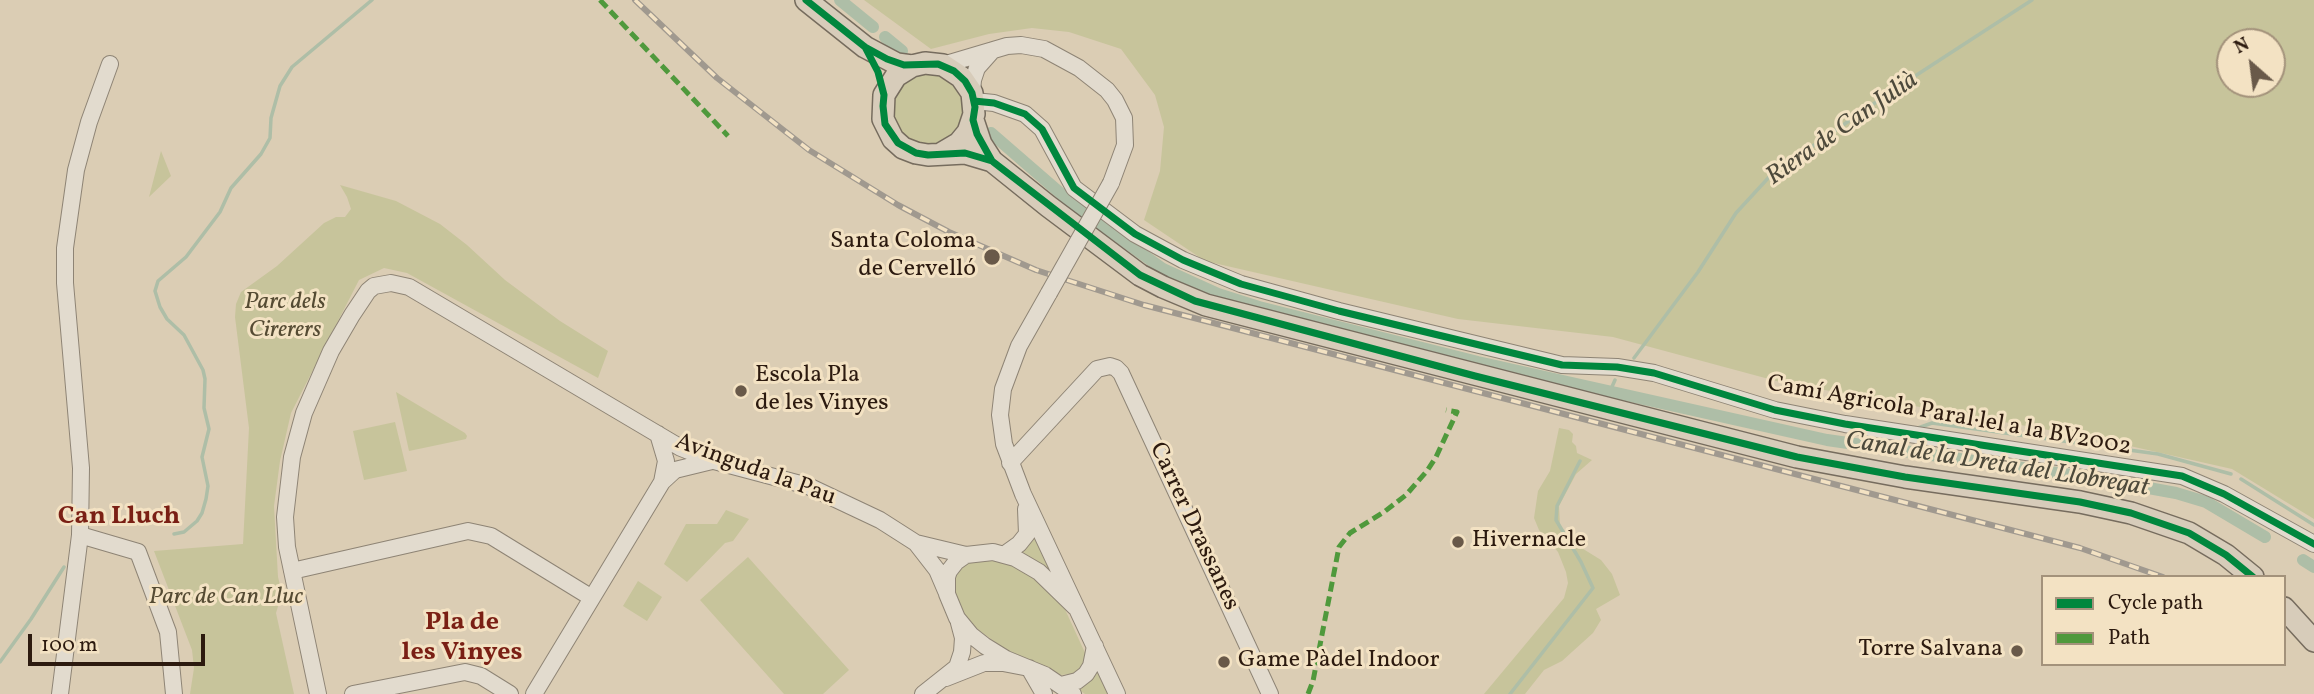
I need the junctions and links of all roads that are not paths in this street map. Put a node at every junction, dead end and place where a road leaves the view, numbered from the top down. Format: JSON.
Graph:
{"nodes":[{"id":1,"x":806,"y":0,"type":"edge"},
{"id":2,"x":865,"y":47,"type":"junction"},
{"id":3,"x":993,"y":50,"type":"junction"},
{"id":4,"x":110,"y":64,"type":"dead end"},
{"id":5,"x":943,"y":65,"type":"junction"},
{"id":6,"x":912,"y":66,"type":"junction"},
{"id":7,"x":884,"y":95,"type":"junction"},
{"id":8,"x":973,"y":105,"type":"junction"},
{"id":9,"x":942,"y":153,"type":"junction"},
{"id":10,"x":992,"y":161,"type":"junction"},
{"id":11,"x":658,"y":434,"type":"junction"},
{"id":12,"x":714,"y":461,"type":"junction"},
{"id":13,"x":1010,"y":463,"type":"junction"},
{"id":14,"x":662,"y":482,"type":"junction"},
{"id":15,"x":1024,"y":496,"type":"junction"},
{"id":16,"x":80,"y":535,"type":"junction"},
{"id":17,"x":916,"y":543,"type":"junction"},
{"id":18,"x":2314,"y":544,"type":"edge"},
{"id":19,"x":1005,"y":554,"type":"junction"},
{"id":20,"x":966,"y":555,"type":"junction"},
{"id":21,"x":292,"y":571,"type":"junction"},
{"id":22,"x":2251,"y":575,"type":"edge"},
{"id":23,"x":947,"y":594,"type":"junction"},
{"id":24,"x":592,"y":598,"type":"junction"},
{"id":25,"x":1075,"y":607,"type":"junction"},
{"id":26,"x":2286,"y":610,"type":"edge"},
{"id":27,"x":957,"y":618,"type":"junction"},
{"id":28,"x":2314,"y":641,"type":"edge"},
{"id":29,"x":1095,"y":646,"type":"junction"},
{"id":30,"x":1029,"y":668,"type":"junction"},
{"id":31,"x":946,"y":678,"type":"junction"},
{"id":32,"x":1067,"y":690,"type":"edge"},
{"id":33,"x":60,"y":694,"type":"edge"},
{"id":34,"x":174,"y":694,"type":"edge"},
{"id":35,"x":318,"y":694,"type":"edge"},
{"id":36,"x":354,"y":694,"type":"edge"},
{"id":37,"x":510,"y":694,"type":"edge"},
{"id":38,"x":534,"y":694,"type":"edge"},
{"id":39,"x":923,"y":694,"type":"edge"},
{"id":40,"x":1044,"y":694,"type":"edge"},
{"id":41,"x":1117,"y":694,"type":"edge"},
{"id":42,"x":1270,"y":694,"type":"edge"}],
"edges":[{"from":1,"to":2,"type":"main road"},
{"from":2,"to":6,"type":"main road"},
{"from":2,"to":7,"type":"main road"},
{"from":3,"to":5,"type":"street"},
{"from":3,"to":8,"type":"street"},
{"from":3,"to":13,"type":"street","bridge":true},
{"from":4,"to":16,"type":"street"},
{"from":5,"to":6,"type":"main road"},
{"from":5,"to":8,"type":"main road"},
{"from":6,"to":7,"type":"main road"},
{"from":7,"to":9,"type":"main road"},
{"from":8,"to":9,"type":"main road"},
{"from":8,"to":10,"type":"main road"},
{"from":8,"to":18,"type":"street","name":"Camí Agricola Paral·lel a la BV2002"},
{"from":9,"to":10,"type":"main road"},
{"from":10,"to":22,"type":"main road"},
{"from":11,"to":12,"type":"street","name":"Avinguda la Pau"},
{"from":11,"to":14,"type":"street"},
{"from":11,"to":21,"type":"street","name":"Avinguda la Pau"},
{"from":12,"to":14,"type":"street"},
{"from":12,"to":17,"type":"street","name":"Avinguda la Pau"},
{"from":13,"to":15,"type":"street"},
{"from":13,"to":42,"type":"street","name":"Carrer Drassanes"},
{"from":14,"to":24,"type":"street"},
{"from":15,"to":19,"type":"street"},
{"from":15,"to":25,"type":"street"},
{"from":16,"to":33,"type":"street"},
{"from":16,"to":34,"type":"street"},
{"from":17,"to":20,"type":"street","name":"Avinguda la Pau"},
{"from":17,"to":23,"type":"street"},
{"from":19,"to":20,"type":"street","name":"Avinguda la Pau"},
{"from":19,"to":25,"type":"street"},
{"from":20,"to":23,"type":"street"},
{"from":21,"to":24,"type":"street"},
{"from":21,"to":35,"type":"street"},
{"from":23,"to":27,"type":"street"},
{"from":24,"to":38,"type":"street"},
{"from":25,"to":29,"type":"street"},
{"from":26,"to":28,"type":"main road"},
{"from":27,"to":30,"type":"street"},
{"from":27,"to":31,"type":"street"},
{"from":29,"to":32,"type":"street"},
{"from":29,"to":41,"type":"street"},
{"from":30,"to":31,"type":"street"},
{"from":30,"to":32,"type":"street"},
{"from":30,"to":40,"type":"street"},
{"from":31,"to":39,"type":"street"},
{"from":36,"to":37,"type":"street"}]}
